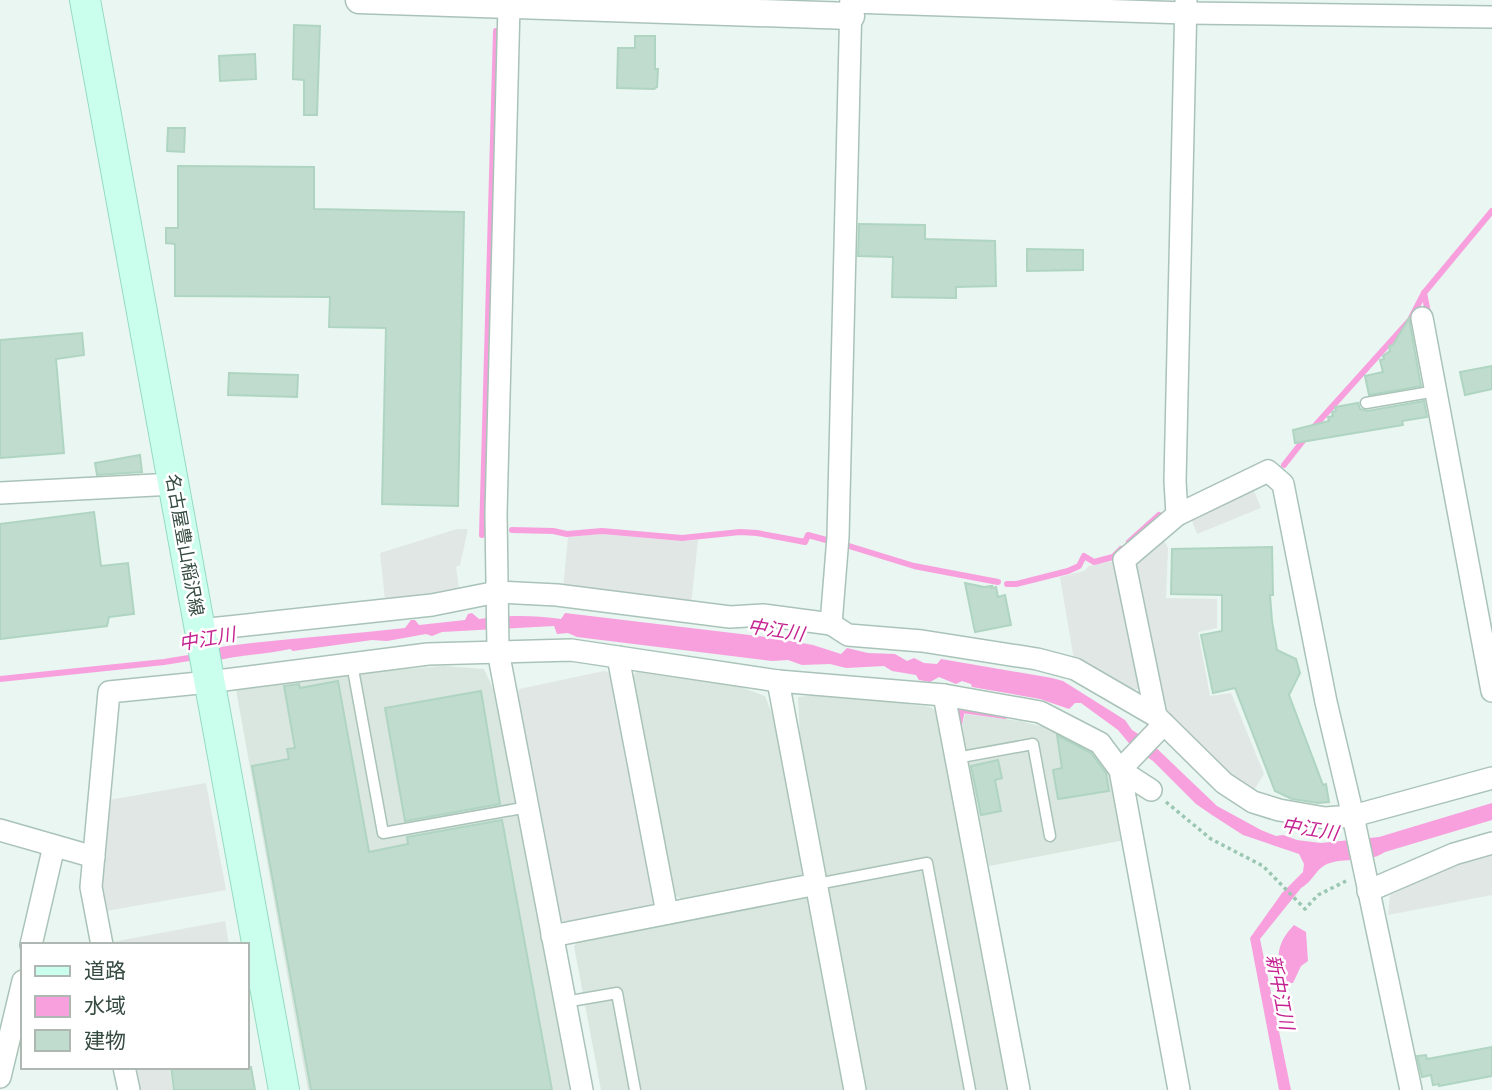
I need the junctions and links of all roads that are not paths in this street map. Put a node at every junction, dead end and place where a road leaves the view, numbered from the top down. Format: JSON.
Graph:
{"nodes":[{"id":1,"x":85,"y":0,"type":"edge"},
{"id":2,"x":359,"y":0,"type":"edge"},
{"id":3,"x":444,"y":1,"type":"edge"},
{"id":4,"x":509,"y":5,"type":"junction"},
{"id":5,"x":851,"y":6,"type":"edge"},
{"id":6,"x":1186,"y":6,"type":"edge"},
{"id":7,"x":1492,"y":18,"type":"edge"},
{"id":8,"x":1422,"y":318,"type":"dead end"},
{"id":9,"x":1436,"y":391,"type":"junction"},
{"id":10,"x":1366,"y":403,"type":"dead end"},
{"id":11,"x":174,"y":484,"type":"junction"},
{"id":12,"x":0,"y":493,"type":"edge"},
{"id":13,"x":1177,"y":515,"type":"junction"},
{"id":14,"x":498,"y":597,"type":"junction"},
{"id":15,"x":831,"y":624,"type":"junction"},
{"id":16,"x":201,"y":632,"type":"junction"},
{"id":17,"x":499,"y":652,"type":"junction"},
{"id":18,"x":618,"y":657,"type":"junction"},
{"id":19,"x":352,"y":664,"type":"junction"},
{"id":20,"x":209,"y":681,"type":"junction"},
{"id":21,"x":778,"y":681,"type":"junction"},
{"id":22,"x":1492,"y":691,"type":"edge"},
{"id":23,"x":944,"y":695,"type":"junction"},
{"id":24,"x":1160,"y":723,"type":"junction"},
{"id":25,"x":956,"y":758,"type":"junction"},
{"id":26,"x":1123,"y":767,"type":"junction"},
{"id":27,"x":1492,"y":778,"type":"edge"},
{"id":28,"x":1151,"y":790,"type":"road end"},
{"id":29,"x":528,"y":807,"type":"junction"},
{"id":30,"x":1355,"y":825,"type":"junction"},
{"id":31,"x":0,"y":830,"type":"edge"},
{"id":32,"x":1050,"y":836,"type":"dead end"},
{"id":33,"x":1492,"y":843,"type":"edge"},
{"id":34,"x":54,"y":846,"type":"junction"},
{"id":35,"x":94,"y":857,"type":"junction"},
{"id":36,"x":1366,"y":881,"type":"junction"},
{"id":37,"x":817,"y":884,"type":"junction"},
{"id":38,"x":667,"y":914,"type":"junction"},
{"id":39,"x":552,"y":936,"type":"junction"},
{"id":40,"x":31,"y":943,"type":"edge"},
{"id":41,"x":102,"y":943,"type":"edge"},
{"id":42,"x":21,"y":989,"type":"edge"},
{"id":43,"x":565,"y":1002,"type":"junction"},
{"id":44,"x":124,"y":1069,"type":"edge"},
{"id":45,"x":0,"y":1077,"type":"edge"},
{"id":46,"x":129,"y":1090,"type":"edge"},
{"id":47,"x":284,"y":1090,"type":"edge"},
{"id":48,"x":582,"y":1090,"type":"edge"},
{"id":49,"x":635,"y":1090,"type":"edge"},
{"id":50,"x":855,"y":1090,"type":"edge"},
{"id":51,"x":970,"y":1090,"type":"edge"},
{"id":52,"x":1019,"y":1090,"type":"edge"},
{"id":53,"x":1179,"y":1090,"type":"edge"},
{"id":54,"x":1411,"y":1090,"type":"edge"}],
"edges":[{"from":1,"to":11,"type":"main road","name":"名古屋豊山稲沢線"},
{"from":2,"to":3,"type":"street"},
{"from":3,"to":4,"type":"street"},
{"from":4,"to":5,"type":"street"},
{"from":4,"to":14,"type":"street"},
{"from":5,"to":6,"type":"street"},
{"from":5,"to":15,"type":"street"},
{"from":6,"to":7,"type":"street"},
{"from":6,"to":13,"type":"street"},
{"from":8,"to":9,"type":"street"},
{"from":9,"to":10,"type":"lane"},
{"from":9,"to":22,"type":"street"},
{"from":11,"to":12,"type":"street"},
{"from":11,"to":16,"type":"main road","name":"名古屋豊山稲沢線"},
{"from":13,"to":24,"type":"street"},
{"from":13,"to":30,"type":"street"},
{"from":14,"to":15,"type":"street"},
{"from":14,"to":16,"type":"street"},
{"from":14,"to":17,"type":"street"},
{"from":15,"to":24,"type":"street"},
{"from":16,"to":20,"type":"main road","name":"名古屋豊山稲沢線"},
{"from":17,"to":18,"type":"street"},
{"from":17,"to":19,"type":"street"},
{"from":17,"to":29,"type":"street"},
{"from":18,"to":21,"type":"street"},
{"from":18,"to":38,"type":"street"},
{"from":19,"to":20,"type":"street"},
{"from":19,"to":29,"type":"lane"},
{"from":20,"to":35,"type":"street"},
{"from":20,"to":47,"type":"main road","name":"名古屋豊山稲沢線"},
{"from":21,"to":23,"type":"street"},
{"from":21,"to":37,"type":"street"},
{"from":23,"to":25,"type":"street"},
{"from":23,"to":26,"type":"street"},
{"from":24,"to":26,"type":"street"},
{"from":24,"to":30,"type":"street"},
{"from":25,"to":32,"type":"lane"},
{"from":25,"to":52,"type":"street"},
{"from":26,"to":28,"type":"street"},
{"from":26,"to":53,"type":"street"},
{"from":27,"to":30,"type":"street"},
{"from":29,"to":39,"type":"street"},
{"from":30,"to":36,"type":"street"},
{"from":31,"to":34,"type":"street"},
{"from":33,"to":36,"type":"street"},
{"from":34,"to":35,"type":"street"},
{"from":34,"to":40,"type":"street"},
{"from":35,"to":41,"type":"street"},
{"from":36,"to":54,"type":"street"},
{"from":37,"to":38,"type":"street"},
{"from":37,"to":50,"type":"street"},
{"from":37,"to":51,"type":"lane"},
{"from":38,"to":39,"type":"street"},
{"from":39,"to":43,"type":"street"},
{"from":42,"to":45,"type":"street"},
{"from":43,"to":48,"type":"street"},
{"from":43,"to":49,"type":"lane"},
{"from":44,"to":46,"type":"street"}]}
